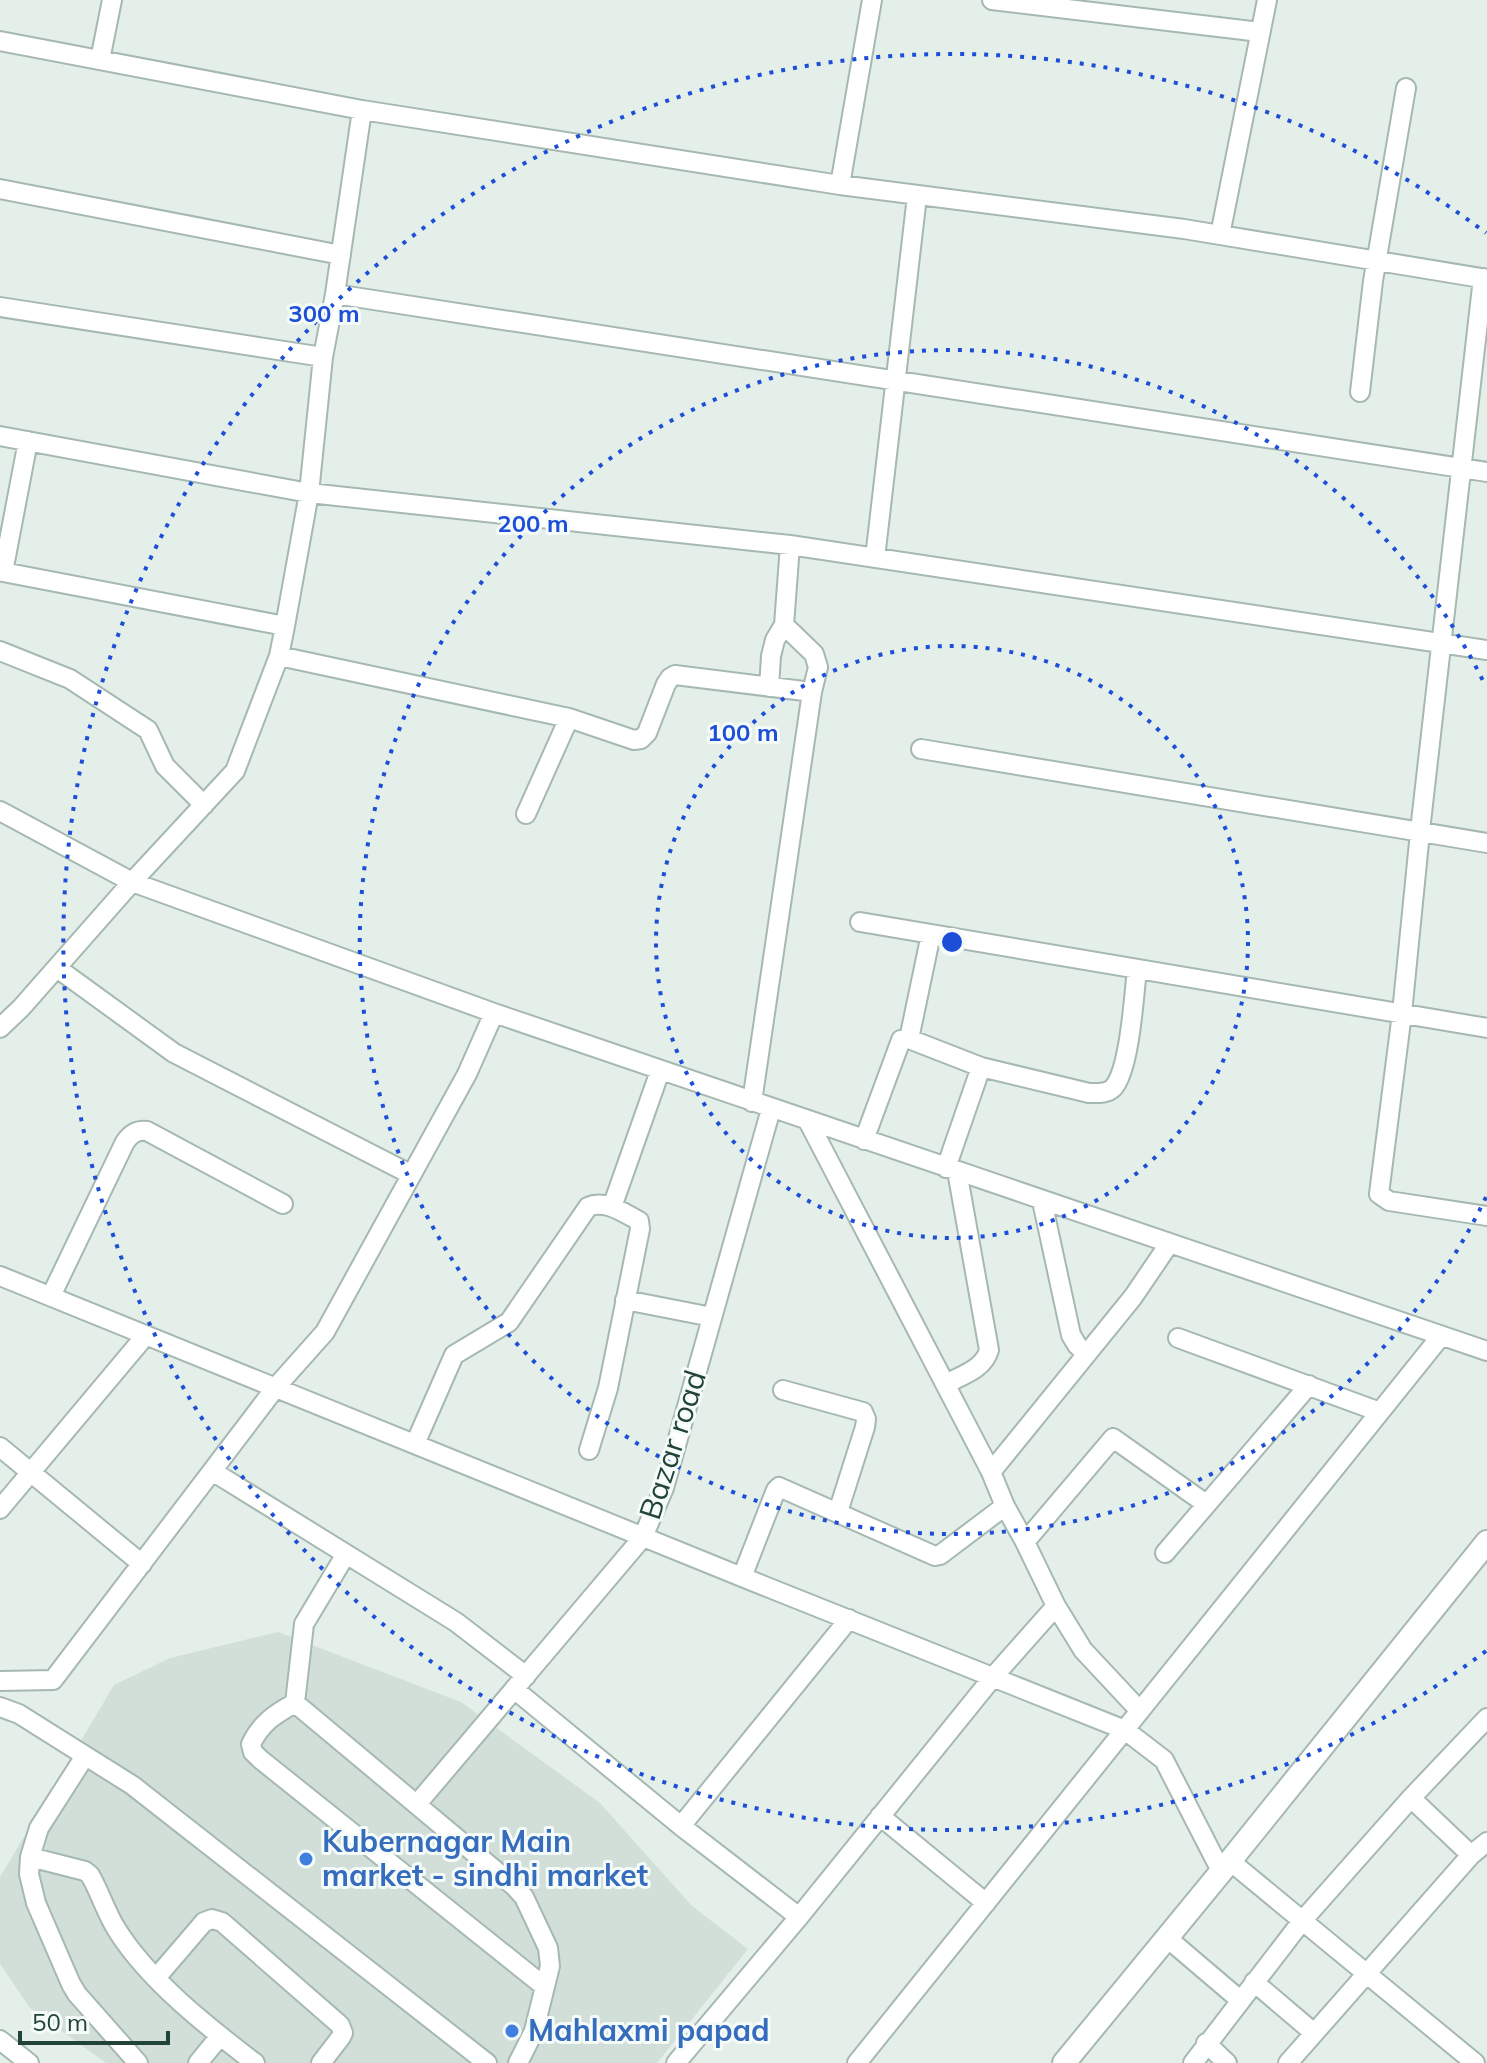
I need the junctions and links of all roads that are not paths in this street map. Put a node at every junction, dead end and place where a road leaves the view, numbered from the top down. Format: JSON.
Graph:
{"nodes":[{"id":1,"x":112,"y":0,"type":"edge"},
{"id":2,"x":872,"y":0,"type":"edge"},
{"id":3,"x":992,"y":0,"type":"edge"},
{"id":4,"x":1267,"y":0,"type":"edge"},
{"id":5,"x":1260,"y":32,"type":"junction"},
{"id":6,"x":0,"y":41,"type":"edge"},
{"id":7,"x":100,"y":60,"type":"junction"},
{"id":8,"x":1406,"y":88,"type":"dead end"},
{"id":9,"x":362,"y":110,"type":"junction"},
{"id":10,"x":840,"y":185,"type":"junction"},
{"id":11,"x":0,"y":189,"type":"edge"},
{"id":12,"x":917,"y":196,"type":"junction"},
{"id":13,"x":1220,"y":235,"type":"junction"},
{"id":14,"x":341,"y":255,"type":"junction"},
{"id":15,"x":1377,"y":261,"type":"junction"},
{"id":16,"x":1485,"y":279,"type":"edge"},
{"id":17,"x":335,"y":294,"type":"junction"},
{"id":18,"x":0,"y":307,"type":"edge"},
{"id":19,"x":323,"y":357,"type":"junction"},
{"id":20,"x":897,"y":381,"type":"junction"},
{"id":21,"x":1360,"y":392,"type":"dead end"},
{"id":22,"x":0,"y":436,"type":"edge"},
{"id":23,"x":28,"y":441,"type":"junction"},
{"id":24,"x":1462,"y":468,"type":"junction"},
{"id":25,"x":1487,"y":472,"type":"edge"},
{"id":26,"x":309,"y":493,"type":"junction"},
{"id":27,"x":790,"y":545,"type":"junction"},
{"id":28,"x":875,"y":558,"type":"junction"},
{"id":29,"x":784,"y":625,"type":"junction"},
{"id":30,"x":285,"y":626,"type":"junction"},
{"id":31,"x":1442,"y":643,"type":"junction"},
{"id":32,"x":1487,"y":650,"type":"edge"},
{"id":33,"x":0,"y":651,"type":"edge"},
{"id":34,"x":279,"y":656,"type":"junction"},
{"id":35,"x":769,"y":687,"type":"junction"},
{"id":36,"x":812,"y":692,"type":"junction"},
{"id":37,"x":569,"y":718,"type":"junction"},
{"id":38,"x":921,"y":749,"type":"dead end"},
{"id":39,"x":204,"y":805,"type":"junction"},
{"id":40,"x":0,"y":811,"type":"edge"},
{"id":41,"x":526,"y":814,"type":"dead end"},
{"id":42,"x":1420,"y":832,"type":"junction"},
{"id":43,"x":1487,"y":843,"type":"edge"},
{"id":44,"x":132,"y":882,"type":"junction"},
{"id":45,"x":860,"y":922,"type":"dead end"},
{"id":46,"x":931,"y":934,"type":"junction"},
{"id":47,"x":57,"y":968,"type":"junction"},
{"id":48,"x":1137,"y":969,"type":"junction"},
{"id":49,"x":494,"y":1013,"type":"junction"},
{"id":50,"x":1402,"y":1013,"type":"junction"},
{"id":51,"x":0,"y":1028,"type":"edge"},
{"id":52,"x":1487,"y":1028,"type":"edge"},
{"id":53,"x":909,"y":1039,"type":"junction"},
{"id":54,"x":981,"y":1067,"type":"junction"},
{"id":55,"x":660,"y":1071,"type":"junction"},
{"id":56,"x":752,"y":1102,"type":"junction"},
{"id":57,"x":771,"y":1109,"type":"junction"},
{"id":58,"x":808,"y":1121,"type":"junction"},
{"id":59,"x":864,"y":1140,"type":"junction"},
{"id":60,"x":951,"y":1170,"type":"junction"},
{"id":61,"x":410,"y":1174,"type":"junction"},
{"id":62,"x":1042,"y":1201,"type":"junction"},
{"id":63,"x":283,"y":1204,"type":"dead end"},
{"id":64,"x":612,"y":1207,"type":"junction"},
{"id":65,"x":1487,"y":1216,"type":"edge"},
{"id":66,"x":1169,"y":1244,"type":"junction"},
{"id":67,"x":0,"y":1276,"type":"edge"},
{"id":68,"x":51,"y":1296,"type":"junction"},
{"id":69,"x":625,"y":1300,"type":"junction"},
{"id":70,"x":712,"y":1317,"type":"junction"},
{"id":71,"x":146,"y":1335,"type":"junction"},
{"id":72,"x":1441,"y":1336,"type":"junction"},
{"id":73,"x":1178,"y":1338,"type":"dead end"},
{"id":74,"x":1487,"y":1351,"type":"edge"},
{"id":75,"x":1086,"y":1354,"type":"junction"},
{"id":76,"x":946,"y":1384,"type":"junction"},
{"id":77,"x":1309,"y":1385,"type":"junction"},
{"id":78,"x":276,"y":1387,"type":"junction"},
{"id":79,"x":783,"y":1390,"type":"dead end"},
{"id":80,"x":1380,"y":1412,"type":"junction"},
{"id":81,"x":415,"y":1444,"type":"junction"},
{"id":82,"x":0,"y":1447,"type":"edge"},
{"id":83,"x":589,"y":1450,"type":"dead end"},
{"id":84,"x":212,"y":1471,"type":"junction"},
{"id":85,"x":31,"y":1472,"type":"junction"},
{"id":86,"x":991,"y":1472,"type":"junction"},
{"id":87,"x":1206,"y":1504,"type":"junction"},
{"id":88,"x":1005,"y":1506,"type":"junction"},
{"id":89,"x":0,"y":1509,"type":"edge"},
{"id":90,"x":838,"y":1512,"type":"junction"},
{"id":91,"x":643,"y":1537,"type":"junction"},
{"id":92,"x":1025,"y":1542,"type":"junction"},
{"id":93,"x":1487,"y":1542,"type":"edge"},
{"id":94,"x":1165,"y":1553,"type":"dead end"},
{"id":95,"x":346,"y":1554,"type":"junction"},
{"id":96,"x":142,"y":1564,"type":"junction"},
{"id":97,"x":742,"y":1577,"type":"junction"},
{"id":98,"x":1056,"y":1606,"type":"junction"},
{"id":99,"x":849,"y":1619,"type":"junction"},
{"id":100,"x":993,"y":1677,"type":"junction"},
{"id":101,"x":0,"y":1681,"type":"edge"},
{"id":102,"x":520,"y":1682,"type":"junction"},
{"id":103,"x":295,"y":1703,"type":"junction"},
{"id":104,"x":0,"y":1707,"type":"edge"},
{"id":105,"x":1140,"y":1711,"type":"junction"},
{"id":106,"x":1487,"y":1718,"type":"edge"},
{"id":107,"x":1125,"y":1730,"type":"junction"},
{"id":108,"x":85,"y":1756,"type":"junction"},
{"id":109,"x":1411,"y":1798,"type":"junction"},
{"id":110,"x":417,"y":1804,"type":"junction"},
{"id":111,"x":880,"y":1816,"type":"junction"},
{"id":112,"x":681,"y":1826,"type":"junction"},
{"id":113,"x":1487,"y":1842,"type":"edge"},
{"id":114,"x":1471,"y":1855,"type":"junction"},
{"id":115,"x":30,"y":1857,"type":"junction"},
{"id":116,"x":1226,"y":1866,"type":"junction"},
{"id":117,"x":986,"y":1903,"type":"junction"},
{"id":118,"x":799,"y":1917,"type":"junction"},
{"id":119,"x":1302,"y":1921,"type":"junction"},
{"id":120,"x":1166,"y":1937,"type":"junction"},
{"id":121,"x":1366,"y":1974,"type":"junction"},
{"id":122,"x":156,"y":1978,"type":"junction"},
{"id":123,"x":1254,"y":1982,"type":"junction"},
{"id":124,"x":545,"y":1987,"type":"junction"},
{"id":125,"x":1240,"y":2000,"type":"junction"},
{"id":126,"x":1314,"y":2033,"type":"junction"},
{"id":127,"x":220,"y":2036,"type":"junction"},
{"id":128,"x":0,"y":2040,"type":"edge"},
{"id":129,"x":1206,"y":2043,"type":"junction"},
{"id":130,"x":29,"y":2063,"type":"edge"},
{"id":131,"x":138,"y":2063,"type":"edge"},
{"id":132,"x":198,"y":2063,"type":"edge"},
{"id":133,"x":255,"y":2063,"type":"edge"},
{"id":134,"x":321,"y":2063,"type":"edge"},
{"id":135,"x":487,"y":2063,"type":"edge"},
{"id":136,"x":518,"y":2063,"type":"edge"},
{"id":137,"x":676,"y":2063,"type":"edge"},
{"id":138,"x":857,"y":2063,"type":"edge"},
{"id":139,"x":1064,"y":2063,"type":"edge"},
{"id":140,"x":1193,"y":2063,"type":"edge"},
{"id":141,"x":1227,"y":2063,"type":"edge"},
{"id":142,"x":1288,"y":2063,"type":"edge"},
{"id":143,"x":1475,"y":2063,"type":"edge"}],
"edges":[{"from":1,"to":7,"type":"street"},
{"from":2,"to":10,"type":"street"},
{"from":3,"to":5,"type":"street"},
{"from":4,"to":5,"type":"street"},
{"from":5,"to":13,"type":"street"},
{"from":6,"to":7,"type":"street"},
{"from":7,"to":9,"type":"street"},
{"from":8,"to":15,"type":"street"},
{"from":9,"to":10,"type":"street"},
{"from":9,"to":14,"type":"street"},
{"from":10,"to":12,"type":"street"},
{"from":11,"to":14,"type":"street"},
{"from":12,"to":13,"type":"street"},
{"from":12,"to":20,"type":"street"},
{"from":13,"to":15,"type":"street"},
{"from":14,"to":17,"type":"street"},
{"from":15,"to":16,"type":"street"},
{"from":15,"to":21,"type":"street"},
{"from":16,"to":24,"type":"street"},
{"from":17,"to":19,"type":"street"},
{"from":17,"to":20,"type":"street"},
{"from":18,"to":19,"type":"street"},
{"from":19,"to":26,"type":"street"},
{"from":20,"to":24,"type":"street"},
{"from":20,"to":28,"type":"street"},
{"from":22,"to":23,"type":"street"},
{"from":23,"to":26,"type":"street"},
{"from":23,"to":30,"type":"street"},
{"from":24,"to":25,"type":"street"},
{"from":24,"to":31,"type":"street"},
{"from":26,"to":27,"type":"street"},
{"from":26,"to":30,"type":"street"},
{"from":27,"to":28,"type":"street"},
{"from":27,"to":29,"type":"street"},
{"from":28,"to":31,"type":"street"},
{"from":29,"to":35,"type":"street"},
{"from":29,"to":36,"type":"street"},
{"from":30,"to":34,"type":"street"},
{"from":31,"to":32,"type":"street"},
{"from":31,"to":42,"type":"street"},
{"from":33,"to":39,"type":"street"},
{"from":34,"to":37,"type":"street"},
{"from":34,"to":39,"type":"street"},
{"from":35,"to":36,"type":"street"},
{"from":35,"to":37,"type":"street"},
{"from":36,"to":56,"type":"street"},
{"from":37,"to":41,"type":"street"},
{"from":38,"to":42,"type":"street"},
{"from":39,"to":44,"type":"street"},
{"from":40,"to":44,"type":"street"},
{"from":42,"to":43,"type":"street"},
{"from":42,"to":50,"type":"street"},
{"from":44,"to":47,"type":"street"},
{"from":44,"to":49,"type":"street"},
{"from":45,"to":46,"type":"street"},
{"from":46,"to":48,"type":"street"},
{"from":46,"to":53,"type":"street"},
{"from":47,"to":51,"type":"street"},
{"from":47,"to":61,"type":"street"},
{"from":48,"to":50,"type":"street"},
{"from":48,"to":54,"type":"street"},
{"from":49,"to":55,"type":"street"},
{"from":49,"to":61,"type":"street"},
{"from":50,"to":52,"type":"street"},
{"from":50,"to":65,"type":"street"},
{"from":53,"to":54,"type":"street"},
{"from":53,"to":59,"type":"street"},
{"from":54,"to":60,"type":"street"},
{"from":55,"to":56,"type":"street"},
{"from":55,"to":64,"type":"street"},
{"from":56,"to":57,"type":"street"},
{"from":57,"to":58,"type":"street"},
{"from":57,"to":70,"type":"street","name":"Bazar road"},
{"from":58,"to":59,"type":"street"},
{"from":58,"to":76,"type":"street"},
{"from":59,"to":60,"type":"street"},
{"from":60,"to":62,"type":"street"},
{"from":60,"to":76,"type":"street"},
{"from":61,"to":78,"type":"street"},
{"from":62,"to":66,"type":"street"},
{"from":62,"to":75,"type":"street"},
{"from":63,"to":68,"type":"street"},
{"from":64,"to":69,"type":"street"},
{"from":64,"to":81,"type":"street"},
{"from":66,"to":72,"type":"street"},
{"from":66,"to":75,"type":"street"},
{"from":67,"to":68,"type":"street"},
{"from":68,"to":71,"type":"street"},
{"from":69,"to":70,"type":"street"},
{"from":69,"to":83,"type":"street"},
{"from":70,"to":91,"type":"street","name":"Bazar road"},
{"from":71,"to":78,"type":"street"},
{"from":71,"to":85,"type":"street"},
{"from":72,"to":74,"type":"street"},
{"from":72,"to":80,"type":"street"},
{"from":73,"to":77,"type":"street"},
{"from":75,"to":86,"type":"street"},
{"from":76,"to":86,"type":"street"},
{"from":77,"to":80,"type":"street"},
{"from":77,"to":87,"type":"street"},
{"from":78,"to":81,"type":"street"},
{"from":78,"to":84,"type":"street"},
{"from":79,"to":90,"type":"street"},
{"from":80,"to":105,"type":"street"},
{"from":81,"to":91,"type":"street"},
{"from":82,"to":85,"type":"street"},
{"from":84,"to":95,"type":"street"},
{"from":84,"to":96,"type":"street"},
{"from":85,"to":89,"type":"street"},
{"from":85,"to":96,"type":"street"},
{"from":86,"to":88,"type":"street"},
{"from":87,"to":92,"type":"street"},
{"from":87,"to":94,"type":"street"},
{"from":88,"to":90,"type":"street"},
{"from":88,"to":92,"type":"street"},
{"from":90,"to":97,"type":"street"},
{"from":91,"to":97,"type":"street"},
{"from":91,"to":102,"type":"street","name":"Bazar road"},
{"from":92,"to":98,"type":"street"},
{"from":93,"to":116,"type":"street"},
{"from":95,"to":102,"type":"street"},
{"from":95,"to":103,"type":"street"},
{"from":96,"to":101,"type":"street"},
{"from":97,"to":99,"type":"street"},
{"from":98,"to":100,"type":"street"},
{"from":98,"to":105,"type":"street"},
{"from":99,"to":100,"type":"street"},
{"from":99,"to":112,"type":"street"},
{"from":100,"to":107,"type":"street"},
{"from":100,"to":111,"type":"street"},
{"from":102,"to":110,"type":"street","name":"Bazar road"},
{"from":102,"to":112,"type":"street"},
{"from":103,"to":110,"type":"street"},
{"from":103,"to":124,"type":"street"},
{"from":104,"to":108,"type":"street"},
{"from":105,"to":107,"type":"street"},
{"from":106,"to":109,"type":"street"},
{"from":107,"to":116,"type":"street"},
{"from":107,"to":117,"type":"street"},
{"from":108,"to":115,"type":"street"},
{"from":108,"to":135,"type":"street"},
{"from":109,"to":114,"type":"street"},
{"from":109,"to":119,"type":"street"},
{"from":110,"to":124,"type":"street"},
{"from":111,"to":117,"type":"street"},
{"from":111,"to":118,"type":"street"},
{"from":112,"to":118,"type":"street"},
{"from":113,"to":114,"type":"street"},
{"from":114,"to":121,"type":"street"},
{"from":115,"to":122,"type":"street"},
{"from":115,"to":131,"type":"street"},
{"from":116,"to":119,"type":"street"},
{"from":116,"to":120,"type":"street"},
{"from":117,"to":138,"type":"street"},
{"from":118,"to":137,"type":"street"},
{"from":119,"to":121,"type":"street"},
{"from":119,"to":123,"type":"street"},
{"from":120,"to":125,"type":"street"},
{"from":120,"to":139,"type":"street"},
{"from":121,"to":126,"type":"street"},
{"from":121,"to":143,"type":"street"},
{"from":122,"to":127,"type":"street"},
{"from":122,"to":134,"type":"street"},
{"from":123,"to":125,"type":"street"},
{"from":123,"to":126,"type":"street"},
{"from":124,"to":136,"type":"street"},
{"from":125,"to":129,"type":"street"},
{"from":126,"to":142,"type":"street"},
{"from":127,"to":132,"type":"street"},
{"from":127,"to":133,"type":"street"},
{"from":128,"to":130,"type":"street"},
{"from":129,"to":140,"type":"street"},
{"from":129,"to":141,"type":"street"}]}
